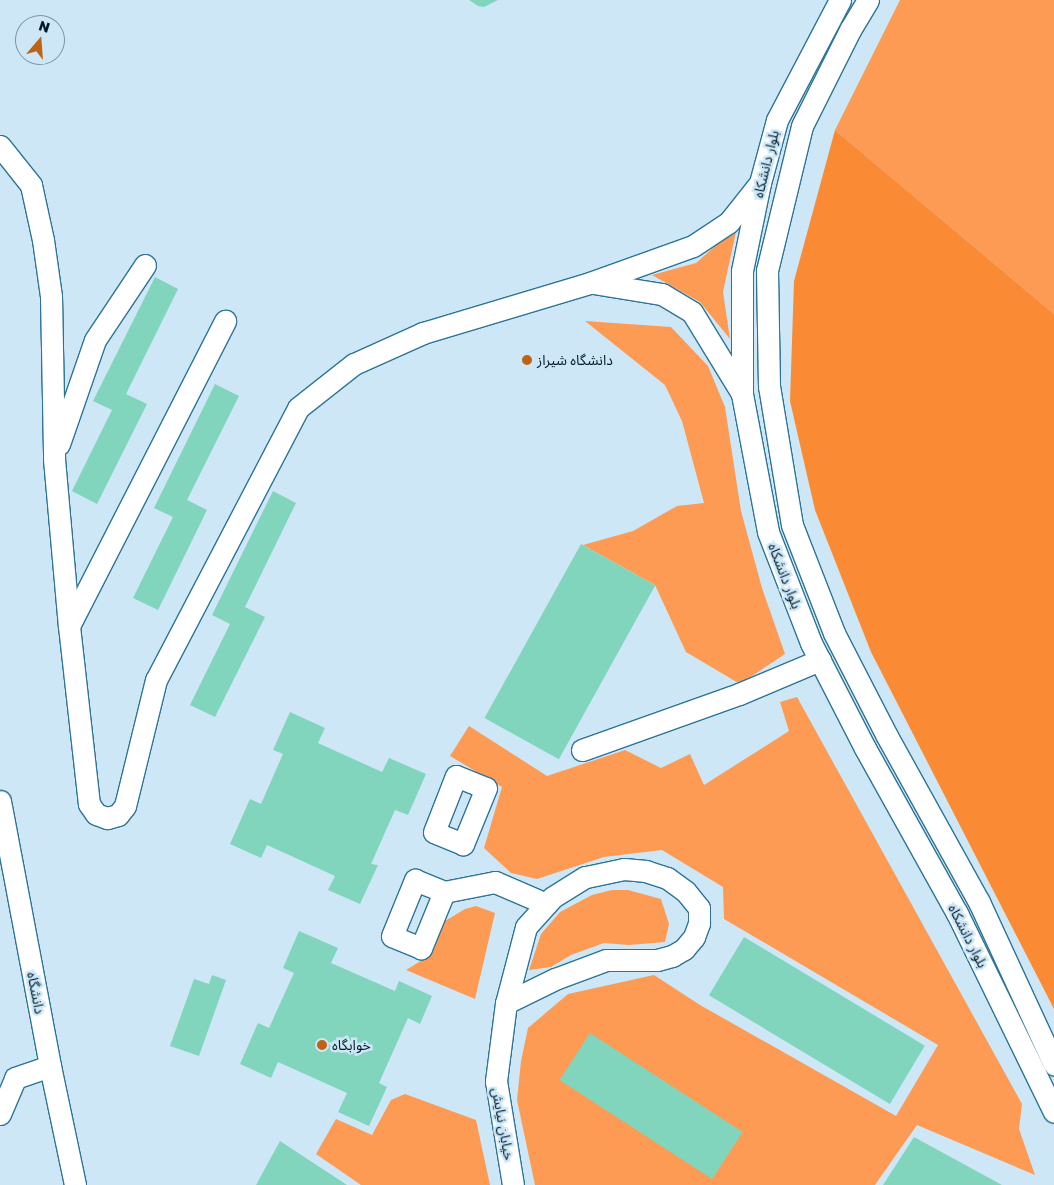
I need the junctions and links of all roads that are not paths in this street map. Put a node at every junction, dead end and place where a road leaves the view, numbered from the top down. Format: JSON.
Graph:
{"nodes":[{"id":1,"x":840,"y":0,"type":"edge"},
{"id":2,"x":868,"y":0,"type":"edge"},
{"id":3,"x":0,"y":146,"type":"edge"},
{"id":4,"x":760,"y":183,"type":"junction"},
{"id":5,"x":144,"y":265,"type":"dead end"},
{"id":6,"x":590,"y":283,"type":"junction"},
{"id":7,"x":225,"y":321,"type":"dead end"},
{"id":8,"x":742,"y":394,"type":"junction"},
{"id":9,"x":54,"y":459,"type":"junction"},
{"id":10,"x":69,"y":626,"type":"junction"},
{"id":11,"x":820,"y":660,"type":"junction"},
{"id":12,"x":582,"y":750,"type":"dead end"},
{"id":13,"x":0,"y":801,"type":"edge"},
{"id":14,"x":444,"y":892,"type":"dead end"},
{"id":15,"x":546,"y":904,"type":"junction"},
{"id":16,"x":506,"y":1003,"type":"junction"},
{"id":17,"x":1054,"y":1064,"type":"edge"},
{"id":18,"x":50,"y":1066,"type":"junction"},
{"id":19,"x":1054,"y":1112,"type":"edge"},
{"id":20,"x":0,"y":1114,"type":"edge"},
{"id":21,"x":75,"y":1185,"type":"edge"},
{"id":22,"x":514,"y":1185,"type":"edge"}],
"edges":[{"from":1,"to":4,"type":"street","name":"بلوار دانشکاه"},
{"from":2,"to":17,"type":"street","name":"بلوار دانشکاه"},
{"from":3,"to":9,"type":"street"},
{"from":4,"to":6,"type":"street"},
{"from":4,"to":8,"type":"street","name":"بلوار دانشکاه"},
{"from":5,"to":9,"type":"street"},
{"from":6,"to":8,"type":"street"},
{"from":6,"to":10,"type":"street"},
{"from":7,"to":10,"type":"street"},
{"from":8,"to":11,"type":"street","name":"بلوار دانشکاه"},
{"from":9,"to":10,"type":"street"},
{"from":11,"to":12,"type":"street"},
{"from":11,"to":19,"type":"street","name":"بلوار دانشکاه"},
{"from":13,"to":18,"type":"street","name":"دانشگاه"},
{"from":14,"to":15,"type":"street"},
{"from":15,"to":16,"type":"street","name":"خیابان نیایش"},
{"from":15,"to":16,"type":"street","name":"خیابان نیایش"},
{"from":16,"to":22,"type":"street","name":"خیابان نیایش"},
{"from":18,"to":20,"type":"street"},
{"from":18,"to":21,"type":"street","name":"دانشگاه"}]}
